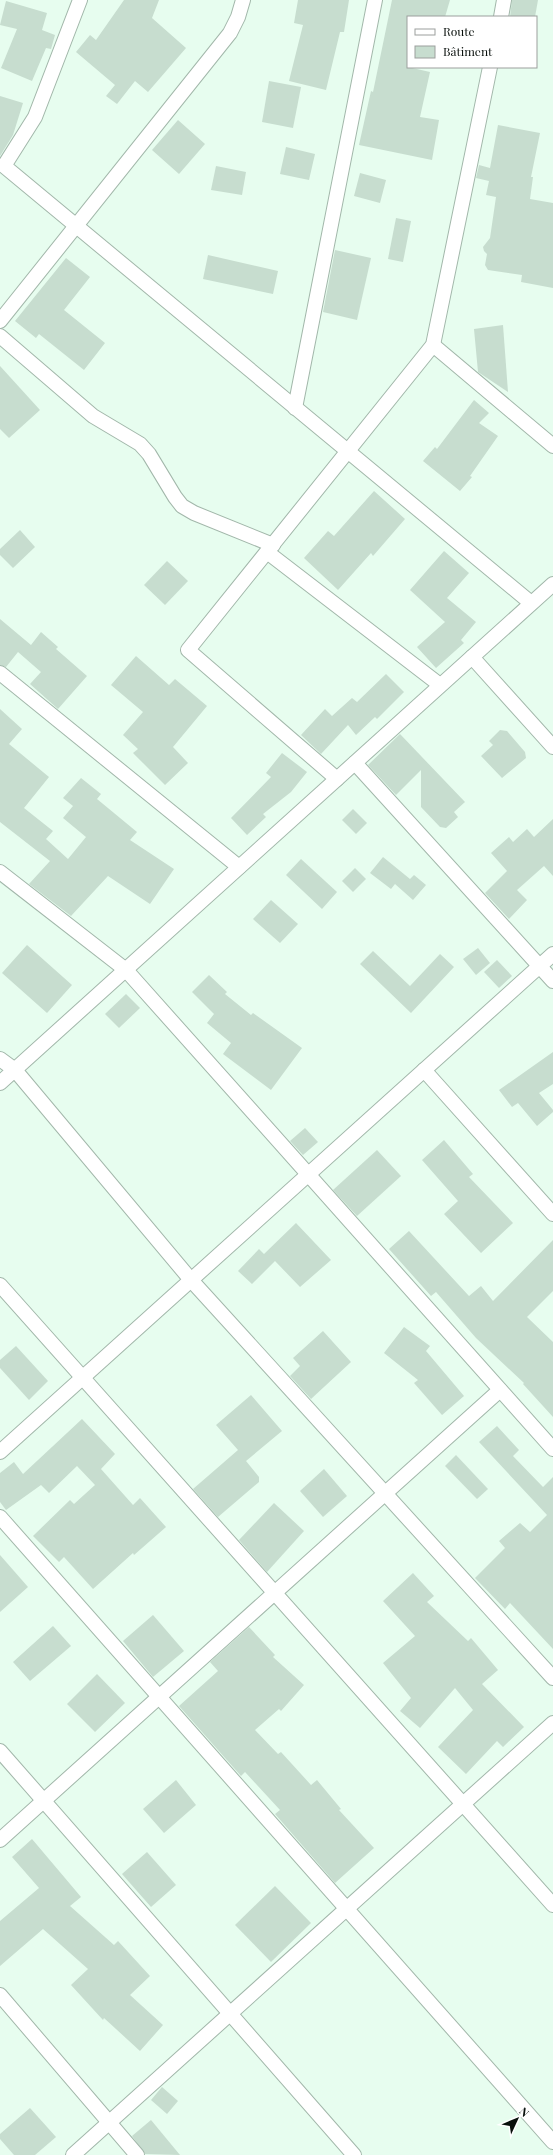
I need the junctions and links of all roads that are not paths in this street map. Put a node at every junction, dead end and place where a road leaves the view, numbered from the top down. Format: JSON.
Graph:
{"nodes":[{"id":1,"x":80,"y":0,"type":"edge"},
{"id":2,"x":243,"y":0,"type":"edge"},
{"id":3,"x":375,"y":0,"type":"edge"},
{"id":4,"x":504,"y":0,"type":"edge"},
{"id":5,"x":501,"y":16,"type":"edge"},
{"id":6,"x":490,"y":68,"type":"edge"},
{"id":7,"x":76,"y":226,"type":"junction"},
{"id":8,"x":0,"y":321,"type":"edge"},
{"id":9,"x":0,"y":336,"type":"edge"},
{"id":10,"x":433,"y":345,"type":"junction"},
{"id":11,"x":295,"y":408,"type":"junction"},
{"id":12,"x":553,"y":446,"type":"edge"},
{"id":13,"x":348,"y":451,"type":"junction"},
{"id":14,"x":270,"y":548,"type":"junction"},
{"id":15,"x":553,"y":584,"type":"edge"},
{"id":16,"x":531,"y":603,"type":"junction"},
{"id":17,"x":472,"y":657,"type":"junction"},
{"id":18,"x":0,"y":673,"type":"edge"},
{"id":19,"x":440,"y":686,"type":"junction"},
{"id":20,"x":553,"y":747,"type":"edge"},
{"id":21,"x":355,"y":762,"type":"junction"},
{"id":22,"x":337,"y":779,"type":"junction"},
{"id":23,"x":239,"y":867,"type":"junction"},
{"id":24,"x":0,"y":872,"type":"edge"},
{"id":25,"x":553,"y":954,"type":"edge"},
{"id":26,"x":539,"y":966,"type":"junction"},
{"id":27,"x":126,"y":970,"type":"junction"},
{"id":28,"x":553,"y":981,"type":"edge"},
{"id":29,"x":0,"y":1059,"type":"edge"},
{"id":30,"x":15,"y":1070,"type":"junction"},
{"id":31,"x":424,"y":1070,"type":"junction"},
{"id":32,"x":0,"y":1083,"type":"edge"},
{"id":33,"x":307,"y":1176,"type":"junction"},
{"id":34,"x":553,"y":1214,"type":"edge"},
{"id":35,"x":191,"y":1280,"type":"junction"},
{"id":36,"x":0,"y":1284,"type":"edge"},
{"id":37,"x":82,"y":1378,"type":"junction"},
{"id":38,"x":500,"y":1390,"type":"junction"},
{"id":39,"x":553,"y":1449,"type":"edge"},
{"id":40,"x":0,"y":1452,"type":"edge"},
{"id":41,"x":385,"y":1493,"type":"junction"},
{"id":42,"x":0,"y":1517,"type":"edge"},
{"id":43,"x":274,"y":1593,"type":"junction"},
{"id":44,"x":553,"y":1678,"type":"edge"},
{"id":45,"x":159,"y":1697,"type":"junction"},
{"id":46,"x":553,"y":1723,"type":"edge"},
{"id":47,"x":0,"y":1750,"type":"edge"},
{"id":48,"x":44,"y":1800,"type":"junction"},
{"id":49,"x":463,"y":1804,"type":"junction"},
{"id":50,"x":0,"y":1840,"type":"edge"},
{"id":51,"x":553,"y":1905,"type":"edge"},
{"id":52,"x":347,"y":1909,"type":"junction"},
{"id":53,"x":0,"y":1995,"type":"edge"},
{"id":54,"x":230,"y":2014,"type":"junction"},
{"id":55,"x":109,"y":2123,"type":"junction"},
{"id":56,"x":553,"y":2142,"type":"edge"},
{"id":57,"x":73,"y":2155,"type":"edge"},
{"id":58,"x":137,"y":2155,"type":"edge"},
{"id":59,"x":354,"y":2155,"type":"edge"}],
"edges":[{"from":1,"to":7,"type":"street"},
{"from":2,"to":7,"type":"street"},
{"from":3,"to":11,"type":"street"},
{"from":4,"to":5,"type":"street"},
{"from":6,"to":10,"type":"street"},
{"from":7,"to":8,"type":"street"},
{"from":7,"to":11,"type":"street"},
{"from":9,"to":14,"type":"street"},
{"from":10,"to":12,"type":"street"},
{"from":10,"to":13,"type":"street"},
{"from":11,"to":13,"type":"street"},
{"from":13,"to":14,"type":"street"},
{"from":13,"to":16,"type":"street"},
{"from":14,"to":19,"type":"street"},
{"from":14,"to":22,"type":"street"},
{"from":15,"to":16,"type":"street"},
{"from":16,"to":17,"type":"street"},
{"from":17,"to":19,"type":"street"},
{"from":17,"to":20,"type":"street"},
{"from":18,"to":23,"type":"street"},
{"from":19,"to":21,"type":"street"},
{"from":21,"to":22,"type":"street"},
{"from":21,"to":26,"type":"street"},
{"from":22,"to":23,"type":"street"},
{"from":23,"to":27,"type":"street"},
{"from":24,"to":27,"type":"street"},
{"from":25,"to":26,"type":"street"},
{"from":26,"to":28,"type":"street"},
{"from":26,"to":31,"type":"street"},
{"from":27,"to":30,"type":"street"},
{"from":27,"to":33,"type":"street"},
{"from":29,"to":30,"type":"street"},
{"from":30,"to":32,"type":"street"},
{"from":30,"to":35,"type":"street"},
{"from":31,"to":33,"type":"street"},
{"from":31,"to":34,"type":"street"},
{"from":33,"to":35,"type":"street"},
{"from":33,"to":38,"type":"street"},
{"from":35,"to":37,"type":"street"},
{"from":35,"to":41,"type":"street"},
{"from":36,"to":37,"type":"street"},
{"from":37,"to":40,"type":"street"},
{"from":37,"to":43,"type":"street"},
{"from":38,"to":39,"type":"street"},
{"from":38,"to":41,"type":"street"},
{"from":41,"to":43,"type":"street"},
{"from":41,"to":44,"type":"street"},
{"from":42,"to":45,"type":"street"},
{"from":43,"to":45,"type":"street"},
{"from":43,"to":49,"type":"street"},
{"from":45,"to":48,"type":"street"},
{"from":45,"to":52,"type":"street"},
{"from":46,"to":49,"type":"street"},
{"from":47,"to":48,"type":"street"},
{"from":48,"to":50,"type":"street"},
{"from":48,"to":54,"type":"street"},
{"from":49,"to":51,"type":"street"},
{"from":49,"to":52,"type":"street"},
{"from":52,"to":54,"type":"street"},
{"from":52,"to":56,"type":"street"},
{"from":53,"to":55,"type":"street"},
{"from":54,"to":55,"type":"street"},
{"from":54,"to":59,"type":"street"},
{"from":55,"to":57,"type":"street"},
{"from":55,"to":58,"type":"street"}]}
